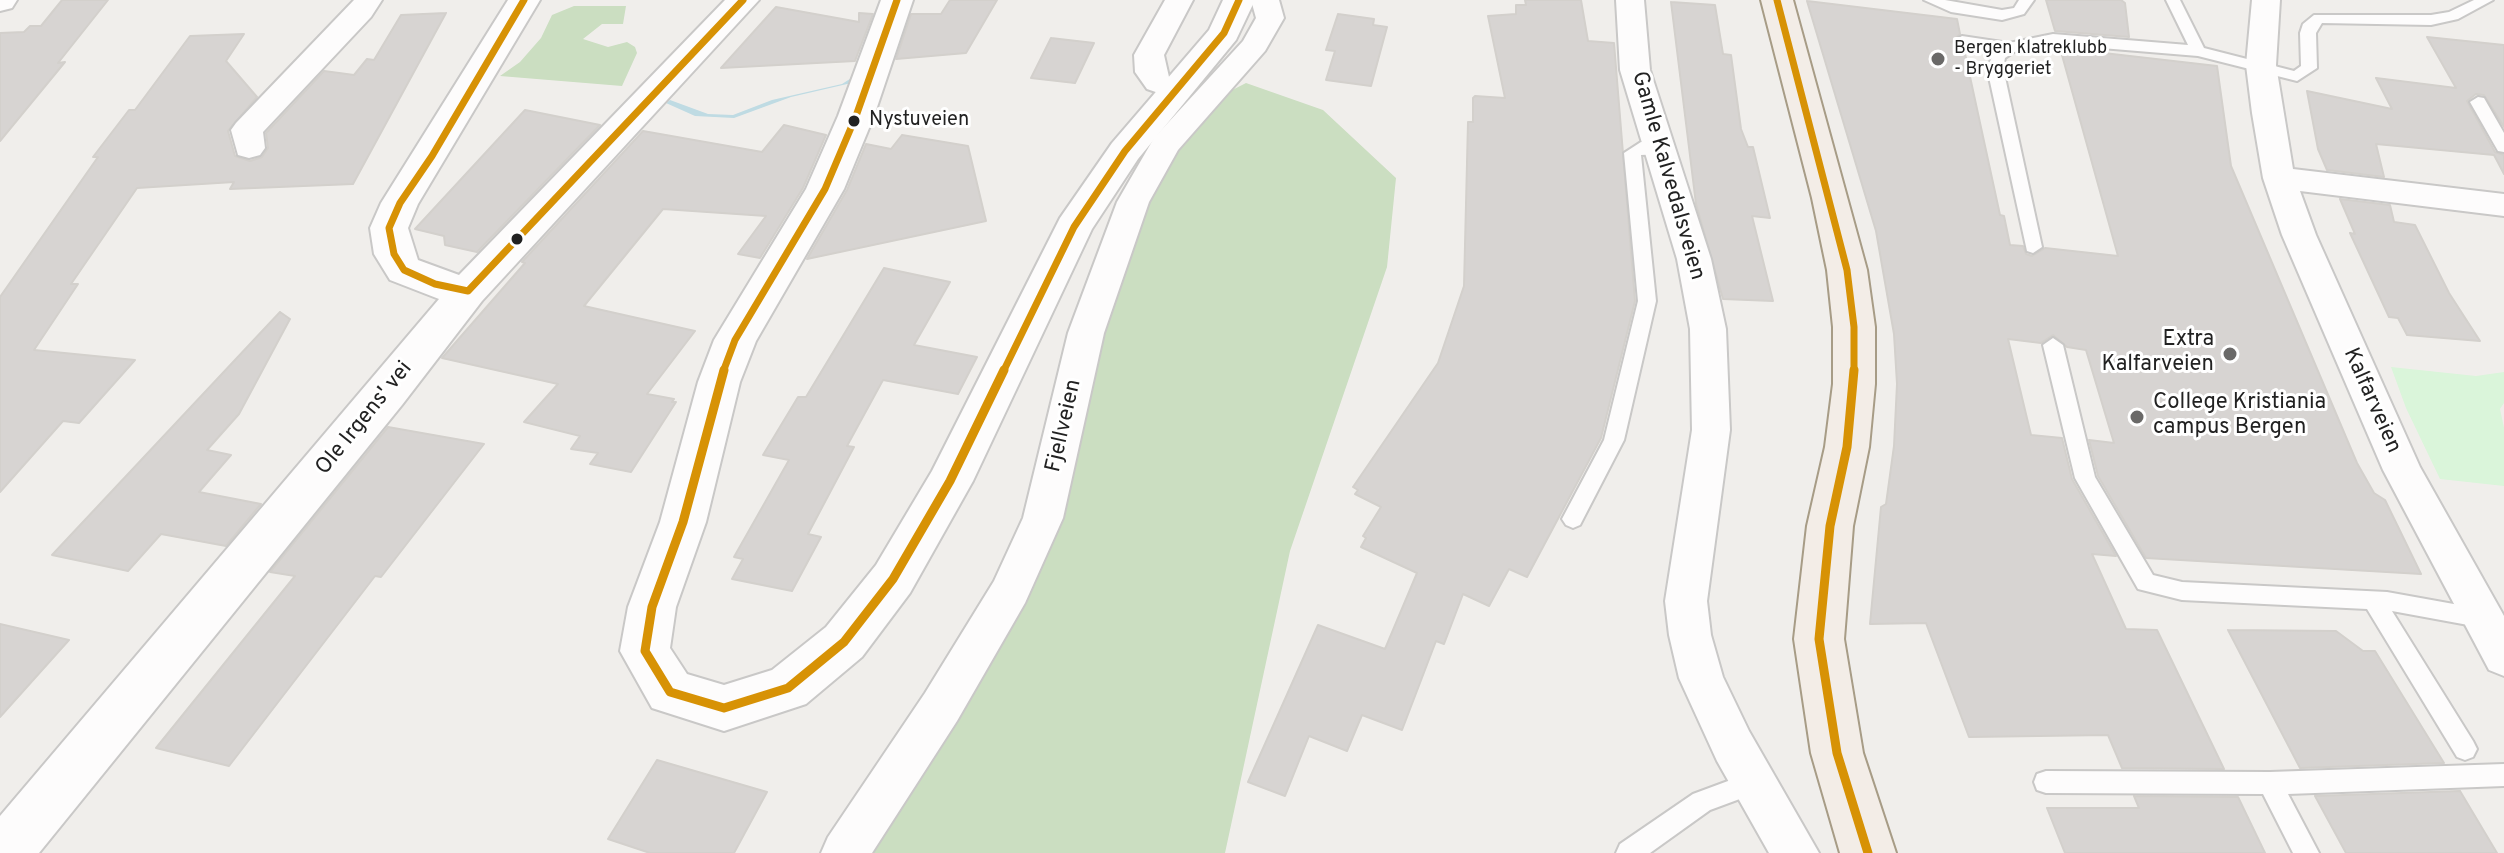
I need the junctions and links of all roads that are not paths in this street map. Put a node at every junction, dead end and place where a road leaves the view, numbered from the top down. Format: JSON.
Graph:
{"nodes":[{"id":1,"x":368,"y":0,"type":"edge"},
{"id":2,"x":524,"y":0,"type":"edge"},
{"id":3,"x":743,"y":0,"type":"edge"},
{"id":4,"x":897,"y":0,"type":"edge"},
{"id":5,"x":1179,"y":0,"type":"edge"},
{"id":6,"x":1239,"y":0,"type":"edge"},
{"id":7,"x":1265,"y":0,"type":"edge"},
{"id":8,"x":1630,"y":0,"type":"edge"},
{"id":9,"x":1777,"y":0,"type":"edge"},
{"id":10,"x":1931,"y":0,"type":"edge"},
{"id":11,"x":2027,"y":0,"type":"edge"},
{"id":12,"x":2173,"y":0,"type":"edge"},
{"id":13,"x":2266,"y":0,"type":"edge"},
{"id":14,"x":2486,"y":0,"type":"edge"},
{"id":15,"x":1962,"y":41,"type":"dead end"},
{"id":16,"x":2009,"y":48,"type":"junction"},
{"id":17,"x":2198,"y":51,"type":"junction"},
{"id":18,"x":2261,"y":65,"type":"junction"},
{"id":19,"x":1176,"y":90,"type":"junction"},
{"id":20,"x":2478,"y":102,"type":"dead end"},
{"id":21,"x":2504,"y":147,"type":"edge"},
{"id":22,"x":249,"y":148,"type":"dead end"},
{"id":23,"x":1662,"y":149,"type":"junction"},
{"id":24,"x":2279,"y":178,"type":"junction"},
{"id":25,"x":2504,"y":205,"type":"edge"},
{"id":26,"x":2033,"y":247,"type":"dead end"},
{"id":27,"x":468,"y":291,"type":"junction"},
{"id":28,"x":2053,"y":345,"type":"dead end"},
{"id":29,"x":1573,"y":519,"type":"dead end"},
{"id":30,"x":2373,"y":600,"type":"junction"},
{"id":31,"x":2479,"y":617,"type":"junction"},
{"id":32,"x":2504,"y":657,"type":"edge"},
{"id":33,"x":2465,"y":749,"type":"dead end"},
{"id":34,"x":2504,"y":775,"type":"edge"},
{"id":35,"x":1755,"y":782,"type":"junction"},
{"id":36,"x":2046,"y":782,"type":"dead end"},
{"id":37,"x":2270,"y":783,"type":"junction"},
{"id":38,"x":4,"y":853,"type":"edge"},
{"id":39,"x":845,"y":853,"type":"edge"},
{"id":40,"x":1629,"y":853,"type":"edge"},
{"id":41,"x":1795,"y":853,"type":"edge"},
{"id":42,"x":1868,"y":853,"type":"edge"},
{"id":43,"x":2306,"y":853,"type":"edge"}],
"edges":[{"from":1,"to":22,"type":"street"},
{"from":2,"to":27,"type":"street"},
{"from":3,"to":27,"type":"street","name":"Ole Irgens' vei"},
{"from":4,"to":19,"type":"street"},
{"from":5,"to":19,"type":"street"},
{"from":6,"to":19,"type":"street"},
{"from":7,"to":39,"type":"street","name":"Fjellveien"},
{"from":8,"to":23,"type":"street","name":"Gamle Kalvedalsveien"},
{"from":9,"to":42,"type":"main road"},
{"from":10,"to":11,"type":"lane"},
{"from":12,"to":17,"type":"lane"},
{"from":13,"to":18,"type":"street","name":"Kalfarveien"},
{"from":14,"to":18,"type":"lane"},
{"from":15,"to":16,"type":"lane"},
{"from":16,"to":17,"type":"lane"},
{"from":16,"to":26,"type":"lane"},
{"from":17,"to":18,"type":"lane"},
{"from":18,"to":24,"type":"street","name":"Kalfarveien"},
{"from":20,"to":21,"type":"lane"},
{"from":23,"to":29,"type":"lane"},
{"from":23,"to":35,"type":"street","name":"Gamle Kalvedalsveien"},
{"from":24,"to":25,"type":"street"},
{"from":24,"to":31,"type":"street","name":"Kalfarveien"},
{"from":27,"to":38,"type":"street","name":"Ole Irgens' vei"},
{"from":28,"to":30,"type":"lane"},
{"from":30,"to":31,"type":"lane"},
{"from":30,"to":33,"type":"lane"},
{"from":31,"to":32,"type":"street","name":"Kalfarveien"},
{"from":34,"to":37,"type":"lane"},
{"from":35,"to":40,"type":"lane"},
{"from":35,"to":41,"type":"street","name":"Gamle Kalvedalsveien"},
{"from":36,"to":37,"type":"lane"},
{"from":37,"to":43,"type":"lane"}]}
